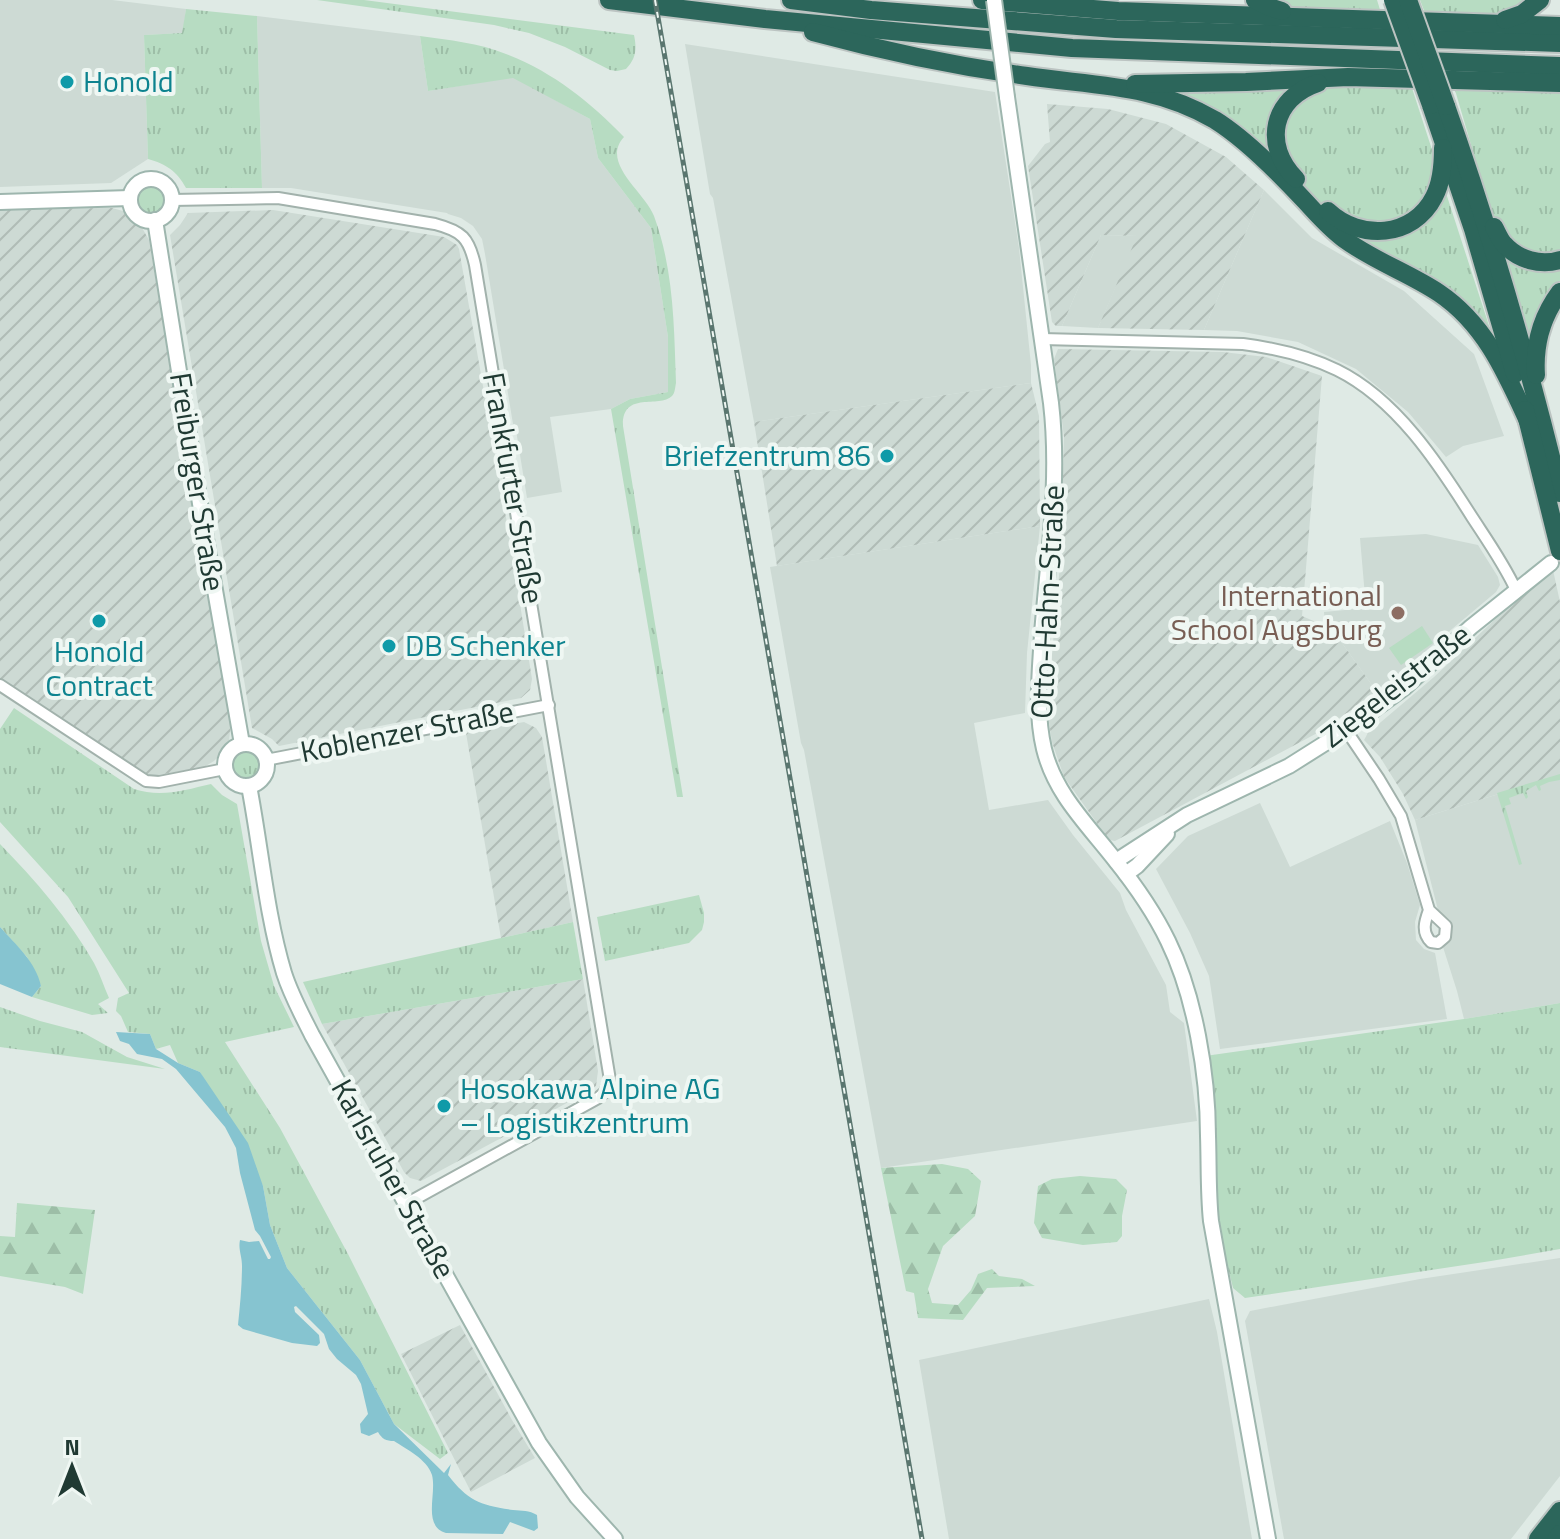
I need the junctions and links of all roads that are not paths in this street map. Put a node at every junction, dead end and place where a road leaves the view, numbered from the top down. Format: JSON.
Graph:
{"nodes":[{"id":1,"x":609,"y":0,"type":"edge"},
{"id":2,"x":791,"y":0,"type":"edge"},
{"id":3,"x":982,"y":0,"type":"edge"},
{"id":4,"x":994,"y":0,"type":"edge"},
{"id":5,"x":1111,"y":0,"type":"edge"},
{"id":6,"x":1255,"y":0,"type":"edge"},
{"id":7,"x":1393,"y":0,"type":"edge"},
{"id":8,"x":1408,"y":0,"type":"edge"},
{"id":9,"x":1540,"y":0,"type":"edge"},
{"id":10,"x":1064,"y":7,"type":"junction"},
{"id":11,"x":1312,"y":17,"type":"junction"},
{"id":12,"x":765,"y":19,"type":"junction"},
{"id":13,"x":1481,"y":23,"type":"junction"},
{"id":14,"x":1560,"y":26,"type":"edge"},
{"id":15,"x":1560,"y":43,"type":"edge"},
{"id":16,"x":1348,"y":77,"type":"junction"},
{"id":17,"x":1558,"y":79,"type":"edge"},
{"id":18,"x":1108,"y":85,"type":"junction"},
{"id":19,"x":1439,"y":106,"type":"junction"},
{"id":20,"x":1443,"y":138,"type":"junction"},
{"id":21,"x":1468,"y":169,"type":"junction"},
{"id":22,"x":130,"y":198,"type":"junction"},
{"id":23,"x":172,"y":200,"type":"junction"},
{"id":24,"x":0,"y":202,"type":"edge"},
{"id":25,"x":155,"y":220,"type":"junction"},
{"id":26,"x":1560,"y":260,"type":"edge"},
{"id":27,"x":1560,"y":292,"type":"edge"},
{"id":28,"x":1042,"y":339,"type":"junction"},
{"id":29,"x":1535,"y":419,"type":"junction"},
{"id":30,"x":1560,"y":493,"type":"edge"},
{"id":31,"x":1556,"y":550,"type":"edge"},
{"id":32,"x":1516,"y":590,"type":"junction"},
{"id":33,"x":0,"y":685,"type":"edge"},
{"id":34,"x":549,"y":705,"type":"junction"},
{"id":35,"x":1346,"y":730,"type":"junction"},
{"id":36,"x":242,"y":744,"type":"junction"},
{"id":37,"x":266,"y":760,"type":"junction"},
{"id":38,"x":225,"y":769,"type":"junction"},
{"id":39,"x":249,"y":786,"type":"junction"},
{"id":40,"x":1187,"y":815,"type":"junction"},
{"id":41,"x":1116,"y":861,"type":"junction"},
{"id":42,"x":1126,"y":874,"type":"junction"},
{"id":43,"x":1429,"y":910,"type":"dead end"},
{"id":44,"x":406,"y":1204,"type":"junction"},
{"id":45,"x":1560,"y":1511,"type":"edge"},
{"id":46,"x":1560,"y":1534,"type":"edge"},
{"id":47,"x":615,"y":1539,"type":"edge"},
{"id":48,"x":1268,"y":1539,"type":"edge"},
{"id":49,"x":1538,"y":1539,"type":"edge"},
{"id":50,"x":1556,"y":1539,"type":"edge"}],
"edges":[{"from":1,"to":12,"type":"highway"},
{"from":2,"to":15,"type":"highway"},
{"from":3,"to":10,"type":"highway"},
{"from":4,"to":28,"type":"street","name":"Otto-Hahn-Straße","bridge":true},
{"from":5,"to":10,"type":"highway"},
{"from":6,"to":11,"type":"highway"},
{"from":7,"to":19,"type":"highway","bridge":true},
{"from":8,"to":19,"type":"highway","bridge":true},
{"from":9,"to":13,"type":"highway"},
{"from":10,"to":11,"type":"highway"},
{"from":11,"to":13,"type":"highway"},
{"from":12,"to":17,"type":"highway"},
{"from":12,"to":18,"type":"highway"},
{"from":13,"to":14,"type":"highway"},
{"from":16,"to":17,"type":"highway"},
{"from":16,"to":18,"type":"highway"},
{"from":16,"to":20,"type":"highway"},
{"from":18,"to":29,"type":"highway"},
{"from":19,"to":20,"type":"highway"},
{"from":19,"to":21,"type":"highway"},
{"from":20,"to":29,"type":"highway"},
{"from":21,"to":26,"type":"highway"},
{"from":21,"to":29,"type":"highway"},
{"from":22,"to":23,"type":"street"},
{"from":22,"to":24,"type":"street"},
{"from":22,"to":25,"type":"street"},
{"from":23,"to":25,"type":"street"},
{"from":23,"to":34,"type":"street","name":"Frankfurter Straße"},
{"from":25,"to":36,"type":"street","name":"Freiburger Straße"},
{"from":27,"to":29,"type":"highway"},
{"from":28,"to":32,"type":"street"},
{"from":28,"to":41,"type":"street","name":"Otto-Hahn-Straße"},
{"from":29,"to":30,"type":"highway"},
{"from":29,"to":31,"type":"highway"},
{"from":31,"to":32,"type":"street","name":"Ziegeleistraße"},
{"from":32,"to":35,"type":"street","name":"Ziegeleistraße"},
{"from":33,"to":38,"type":"street"},
{"from":34,"to":37,"type":"street","name":"Koblenzer Straße"},
{"from":34,"to":44,"type":"street","name":"Frankfurter Straße"},
{"from":35,"to":40,"type":"street","name":"Ziegeleistraße"},
{"from":35,"to":43,"type":"street"},
{"from":36,"to":37,"type":"street"},
{"from":36,"to":38,"type":"street"},
{"from":37,"to":39,"type":"street"},
{"from":38,"to":39,"type":"street"},
{"from":39,"to":44,"type":"street","name":"Karlsruher Straße"},
{"from":40,"to":41,"type":"street","name":"Ziegeleistraße"},
{"from":40,"to":42,"type":"street","name":"Ziegeleistraße"},
{"from":41,"to":42,"type":"street","name":"Otto-Hahn-Straße"},
{"from":42,"to":48,"type":"street","name":"Otto-Hahn-Straße"},
{"from":44,"to":47,"type":"street","name":"Karlsruher Straße"},
{"from":45,"to":49,"type":"highway"},
{"from":46,"to":50,"type":"highway"}]}
